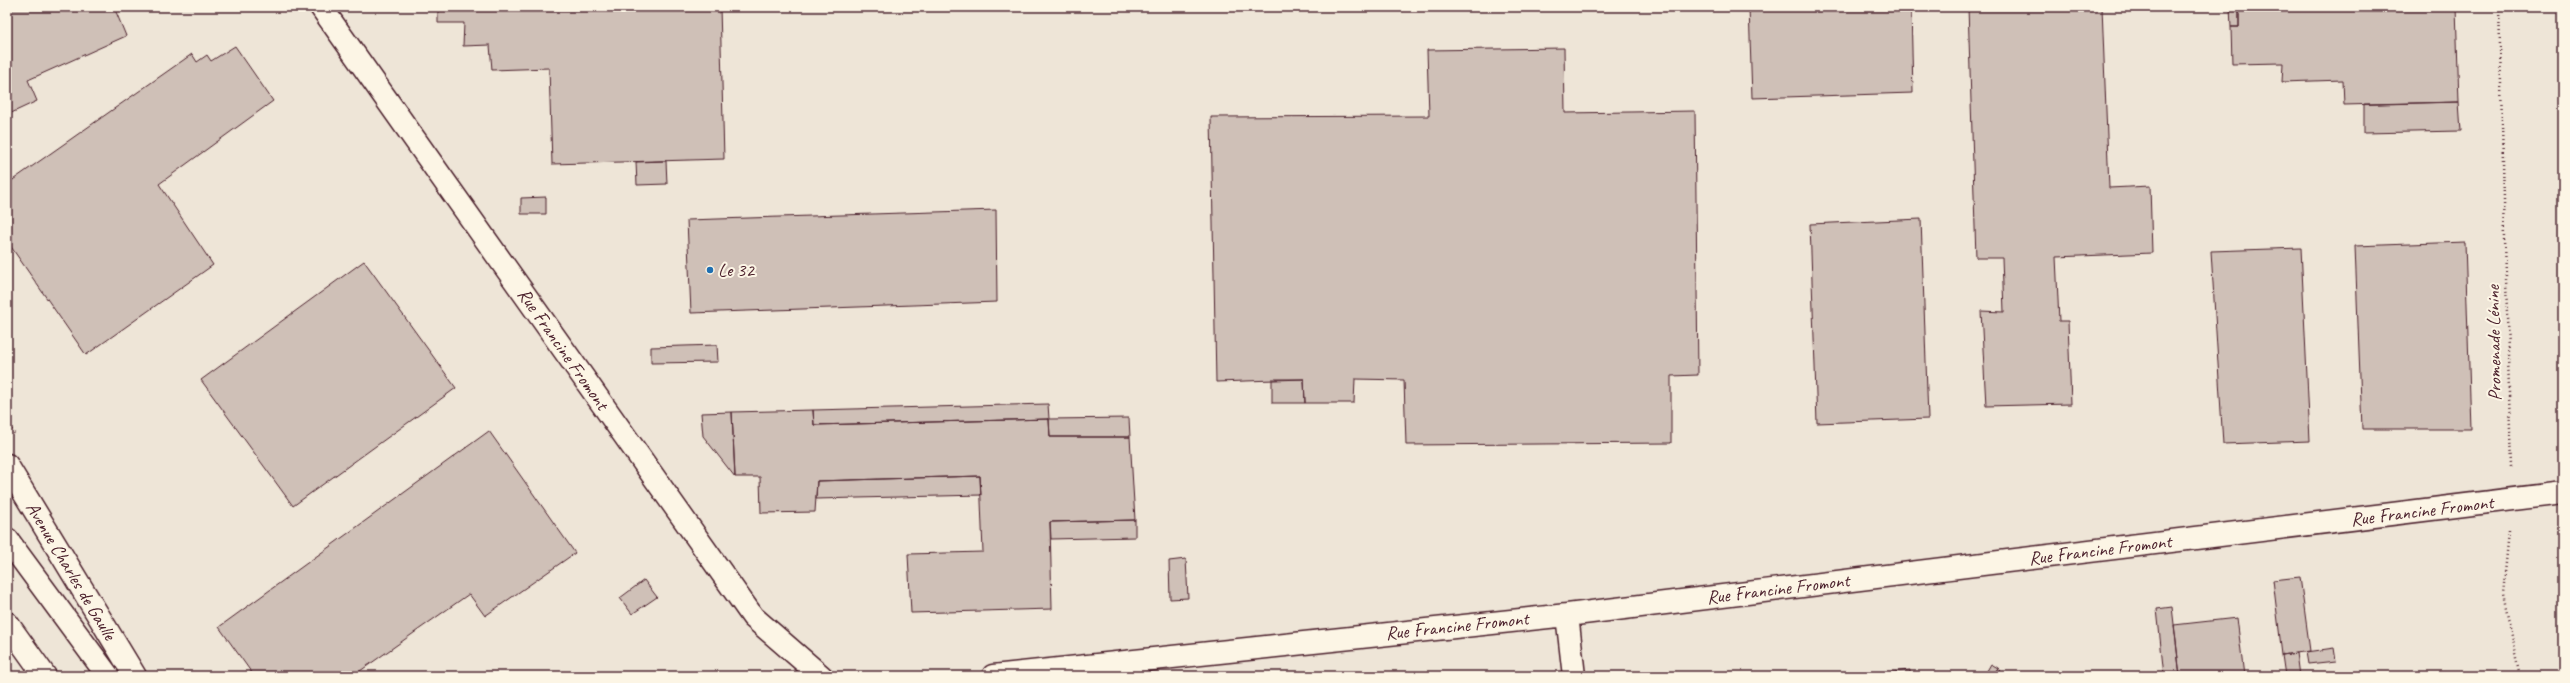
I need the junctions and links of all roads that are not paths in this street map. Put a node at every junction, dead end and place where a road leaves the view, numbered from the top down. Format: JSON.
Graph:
{"nodes":[{"id":1,"x":322,"y":7,"type":"edge"},
{"id":2,"x":7,"y":465,"type":"edge"},
{"id":3,"x":2563,"y":493,"type":"edge"},
{"id":4,"x":7,"y":539,"type":"edge"},
{"id":5,"x":1567,"y":615,"type":"junction"},
{"id":6,"x":7,"y":623,"type":"edge"},
{"id":7,"x":45,"y":676,"type":"edge"},
{"id":8,"x":108,"y":676,"type":"edge"},
{"id":9,"x":135,"y":676,"type":"edge"},
{"id":10,"x":820,"y":676,"type":"edge"},
{"id":11,"x":993,"y":676,"type":"edge"},
{"id":12,"x":1574,"y":676,"type":"edge"}],
"edges":[{"from":1,"to":10,"type":"street","name":"Rue Francine Fromont"},
{"from":2,"to":9,"type":"street","name":"Avenue Charles de Gaulle"},
{"from":3,"to":5,"type":"street","name":"Rue Francine Fromont"},
{"from":4,"to":8,"type":"street","name":"Avenue Charles de Gaulle"},
{"from":5,"to":11,"type":"street","name":"Rue Francine Fromont"},
{"from":5,"to":12,"type":"street"},
{"from":6,"to":7,"type":"street"}]}
